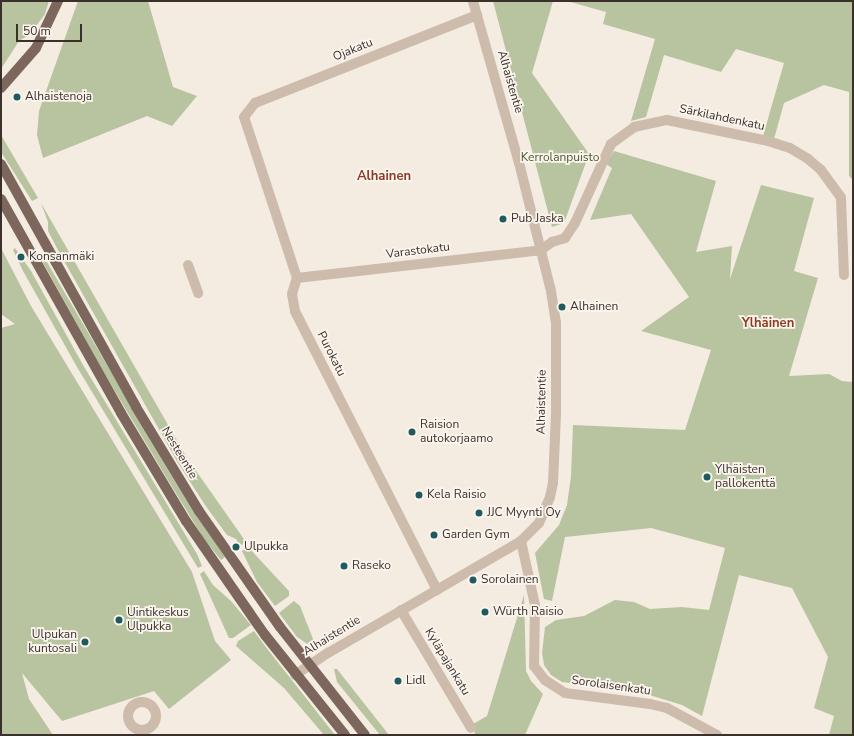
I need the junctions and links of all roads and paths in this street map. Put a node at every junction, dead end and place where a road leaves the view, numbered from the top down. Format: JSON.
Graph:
{"nodes":[{"id":1,"x":58,"y":1,"type":"edge"},
{"id":2,"x":473,"y":1,"type":"edge"},
{"id":3,"x":477,"y":15,"type":"junction"},
{"id":4,"x":1,"y":88,"type":"edge"},
{"id":5,"x":1,"y":164,"type":"edge"},
{"id":6,"x":1,"y":199,"type":"edge"},
{"id":7,"x":541,"y":250,"type":"junction"},
{"id":8,"x":188,"y":265,"type":"dead end"},
{"id":9,"x":844,"y":275,"type":"dead end"},
{"id":10,"x":297,"y":278,"type":"junction"},
{"id":11,"x":198,"y":293,"type":"dead end"},
{"id":12,"x":521,"y":541,"type":"junction"},
{"id":13,"x":437,"y":590,"type":"junction"},
{"id":14,"x":401,"y":610,"type":"junction"},
{"id":15,"x":310,"y":665,"type":"junction"},
{"id":16,"x":295,"y":675,"type":"junction"},
{"id":17,"x":471,"y":728,"type":"dead end"},
{"id":18,"x":345,"y":735,"type":"edge"},
{"id":19,"x":365,"y":735,"type":"edge"},
{"id":20,"x":717,"y":735,"type":"edge"}],
"edges":[{"from":1,"to":4,"type":"main road"},
{"from":2,"to":3,"type":"street","name":"Alhaistentie"},
{"from":3,"to":7,"type":"street","name":"Alhaistentie"},
{"from":3,"to":10,"type":"street","name":"Ojakatu"},
{"from":5,"to":15,"type":"main road","name":"Nesteentie"},
{"from":6,"to":16,"type":"main road"},
{"from":7,"to":9,"type":"street","name":"Särkilahdenkatu"},
{"from":7,"to":10,"type":"street","name":"Varastokatu"},
{"from":7,"to":12,"type":"street","name":"Alhaistentie"},
{"from":8,"to":11,"type":"street"},
{"from":10,"to":13,"type":"street","name":"Purokatu"},
{"from":12,"to":13,"type":"street","name":"Alhaistentie"},
{"from":12,"to":20,"type":"street","name":"Sorolaisenkatu"},
{"from":13,"to":14,"type":"street","name":"Alhaistentie"},
{"from":14,"to":15,"type":"street","name":"Alhaistentie"},
{"from":14,"to":17,"type":"street","name":"Kyläpajankatu"},
{"from":15,"to":16,"type":"street","name":"Alhaistentie"},
{"from":15,"to":19,"type":"main road","name":"Nesteentie"},
{"from":16,"to":18,"type":"main road"}]}
